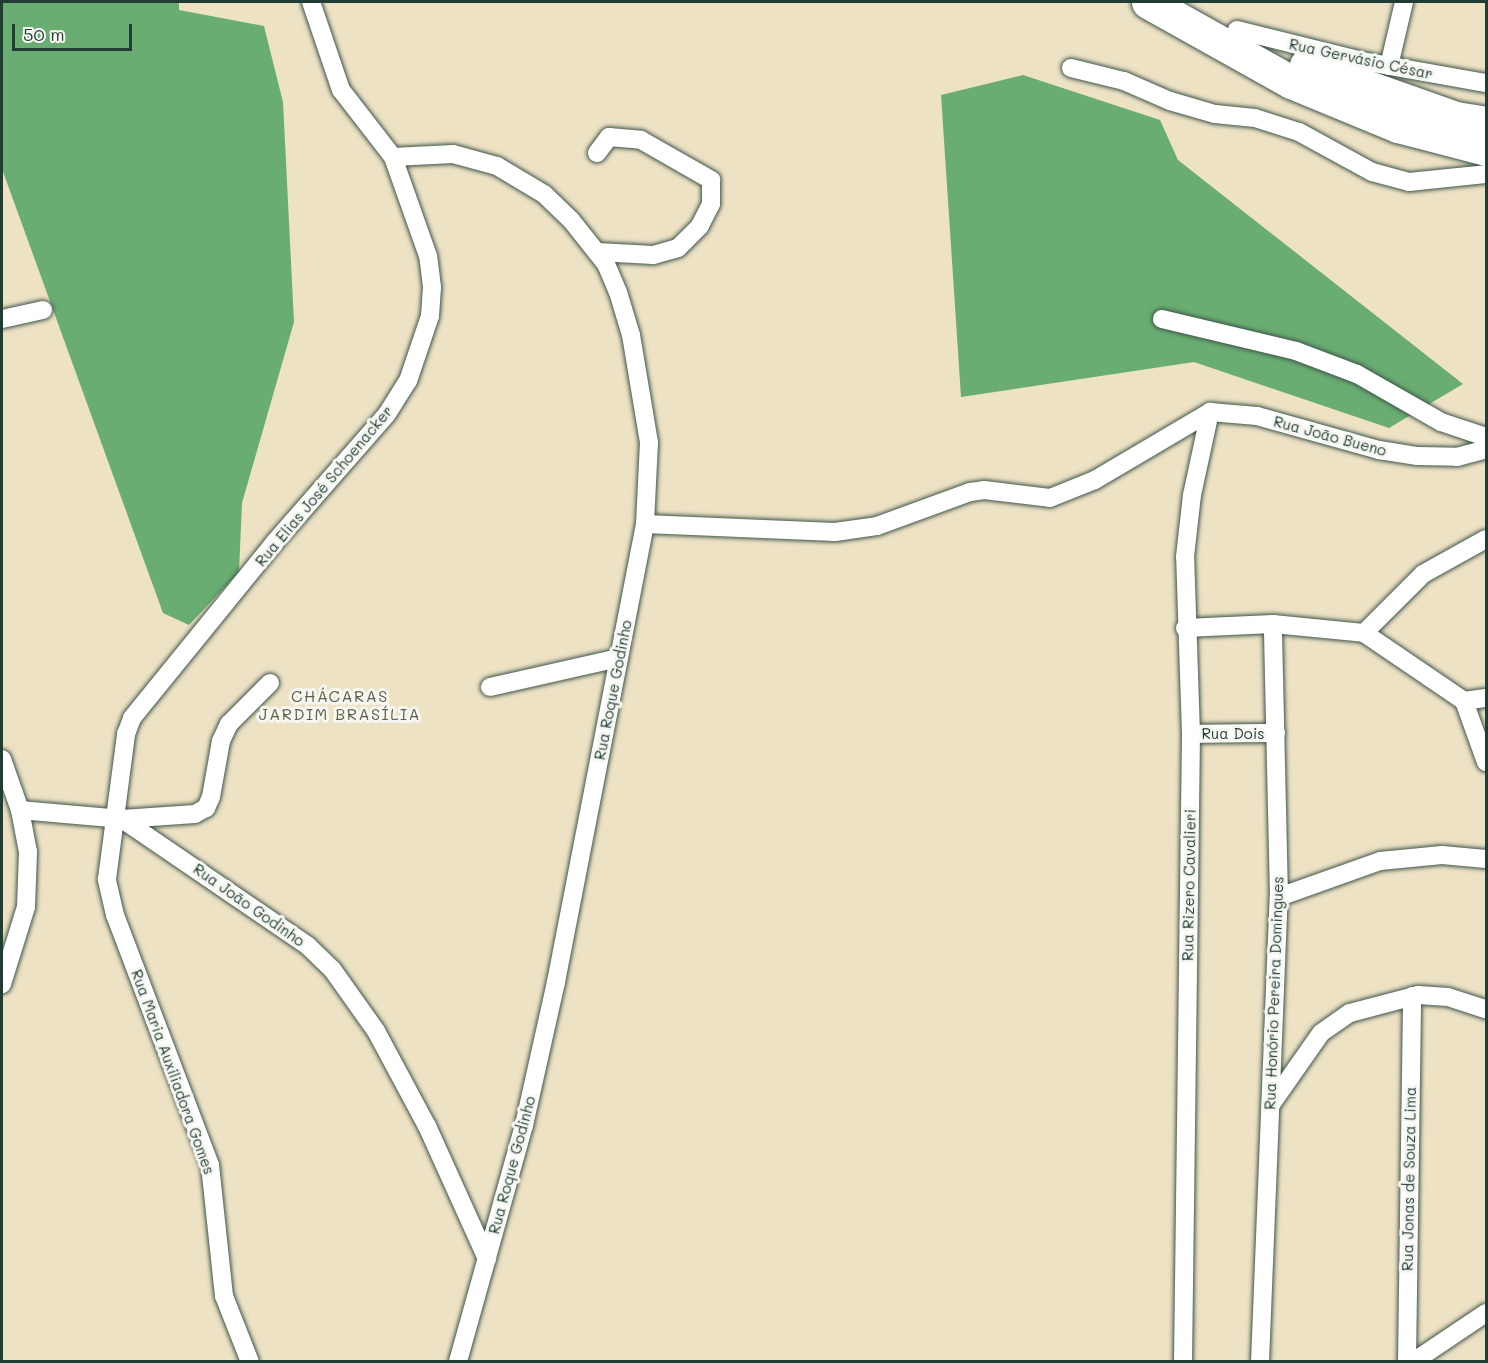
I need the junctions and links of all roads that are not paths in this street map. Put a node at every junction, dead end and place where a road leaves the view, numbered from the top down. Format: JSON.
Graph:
{"nodes":[{"id":1,"x":311,"y":2,"type":"edge"},
{"id":2,"x":1148,"y":2,"type":"edge"},
{"id":3,"x":1188,"y":2,"type":"edge"},
{"id":4,"x":1404,"y":2,"type":"edge"},
{"id":5,"x":1237,"y":30,"type":"junction"},
{"id":6,"x":1389,"y":66,"type":"junction"},
{"id":7,"x":1071,"y":68,"type":"dead end"},
{"id":8,"x":1486,"y":83,"type":"edge"},
{"id":9,"x":1486,"y":123,"type":"edge"},
{"id":10,"x":1486,"y":149,"type":"edge"},
{"id":11,"x":597,"y":153,"type":"dead end"},
{"id":12,"x":393,"y":157,"type":"junction"},
{"id":13,"x":1486,"y":174,"type":"edge"},
{"id":14,"x":597,"y":252,"type":"junction"},
{"id":15,"x":43,"y":310,"type":"dead end"},
{"id":16,"x":2,"y":319,"type":"edge"},
{"id":17,"x":1162,"y":319,"type":"dead end"},
{"id":18,"x":1210,"y":412,"type":"junction"},
{"id":19,"x":1486,"y":437,"type":"edge"},
{"id":20,"x":1486,"y":449,"type":"edge"},
{"id":21,"x":645,"y":524,"type":"junction"},
{"id":22,"x":1486,"y":539,"type":"edge"},
{"id":23,"x":1273,"y":624,"type":"junction"},
{"id":24,"x":1185,"y":628,"type":"junction"},
{"id":25,"x":1364,"y":633,"type":"junction"},
{"id":26,"x":620,"y":658,"type":"junction"},
{"id":27,"x":270,"y":683,"type":"dead end"},
{"id":28,"x":490,"y":687,"type":"dead end"},
{"id":29,"x":1486,"y":698,"type":"edge"},
{"id":30,"x":1464,"y":701,"type":"junction"},
{"id":31,"x":1275,"y":733,"type":"junction"},
{"id":32,"x":1191,"y":734,"type":"junction"},
{"id":33,"x":2,"y":759,"type":"edge"},
{"id":34,"x":1486,"y":762,"type":"edge"},
{"id":35,"x":20,"y":810,"type":"junction"},
{"id":36,"x":118,"y":818,"type":"junction"},
{"id":37,"x":1486,"y":859,"type":"edge"},
{"id":38,"x":1279,"y":897,"type":"junction"},
{"id":39,"x":2,"y":984,"type":"edge"},
{"id":40,"x":1412,"y":996,"type":"junction"},
{"id":41,"x":1486,"y":1009,"type":"edge"},
{"id":42,"x":1271,"y":1104,"type":"junction"},
{"id":43,"x":487,"y":1259,"type":"junction"},
{"id":44,"x":1486,"y":1313,"type":"edge"},
{"id":45,"x":250,"y":1362,"type":"edge"},
{"id":46,"x":458,"y":1362,"type":"edge"},
{"id":47,"x":1183,"y":1362,"type":"edge"},
{"id":48,"x":1260,"y":1362,"type":"edge"},
{"id":49,"x":1407,"y":1362,"type":"edge"},
{"id":50,"x":1413,"y":1362,"type":"edge"}],
"edges":[{"from":1,"to":12,"type":"street","name":"Rua Elias José Schoenacker"},
{"from":2,"to":10,"type":"highway"},
{"from":3,"to":5,"type":"highway"},
{"from":4,"to":6,"type":"street"},
{"from":5,"to":6,"type":"street","name":"Rua Gervásio César"},
{"from":5,"to":9,"type":"highway"},
{"from":6,"to":8,"type":"street","name":"Rua Gervásio César"},
{"from":7,"to":13,"type":"street"},
{"from":11,"to":14,"type":"street"},
{"from":12,"to":14,"type":"street","name":"Rua Roque Godinho"},
{"from":12,"to":36,"type":"street","name":"Rua Elias José Schoenacker"},
{"from":14,"to":21,"type":"street","name":"Rua Roque Godinho"},
{"from":15,"to":16,"type":"street"},
{"from":17,"to":19,"type":"street"},
{"from":18,"to":20,"type":"street","name":"Rua João Bueno"},
{"from":18,"to":21,"type":"street"},
{"from":18,"to":24,"type":"street","name":"Rua Rizero Cavalieri"},
{"from":21,"to":26,"type":"street","name":"Rua Roque Godinho"},
{"from":22,"to":25,"type":"street"},
{"from":23,"to":24,"type":"street"},
{"from":23,"to":25,"type":"street"},
{"from":23,"to":31,"type":"street","name":"Rua Honório Pereira Domingues"},
{"from":24,"to":32,"type":"street","name":"Rua Rizero Cavalieri"},
{"from":25,"to":30,"type":"street"},
{"from":26,"to":28,"type":"street"},
{"from":26,"to":43,"type":"street","name":"Rua Roque Godinho"},
{"from":27,"to":36,"type":"street"},
{"from":29,"to":30,"type":"street"},
{"from":30,"to":34,"type":"street"},
{"from":31,"to":32,"type":"street","name":"Rua Dois"},
{"from":31,"to":38,"type":"street","name":"Rua Honório Pereira Domingues"},
{"from":32,"to":47,"type":"street","name":"Rua Rizero Cavalieri"},
{"from":33,"to":35,"type":"street"},
{"from":35,"to":36,"type":"street","name":"Rua João Godinho"},
{"from":35,"to":39,"type":"street"},
{"from":36,"to":43,"type":"street","name":"Rua João Godinho"},
{"from":36,"to":45,"type":"street","name":"Rua Maria Auxiliadora Gomes"},
{"from":37,"to":38,"type":"street"},
{"from":38,"to":42,"type":"street","name":"Rua Honório Pereira Domingues"},
{"from":40,"to":41,"type":"street"},
{"from":40,"to":42,"type":"street"},
{"from":40,"to":49,"type":"street","name":"Rua Jonas de Souza Lima"},
{"from":42,"to":48,"type":"street","name":"Rua Honório Pereira Domingues"},
{"from":43,"to":46,"type":"street","name":"Rua Roque Godinho"},
{"from":44,"to":50,"type":"street"}]}
